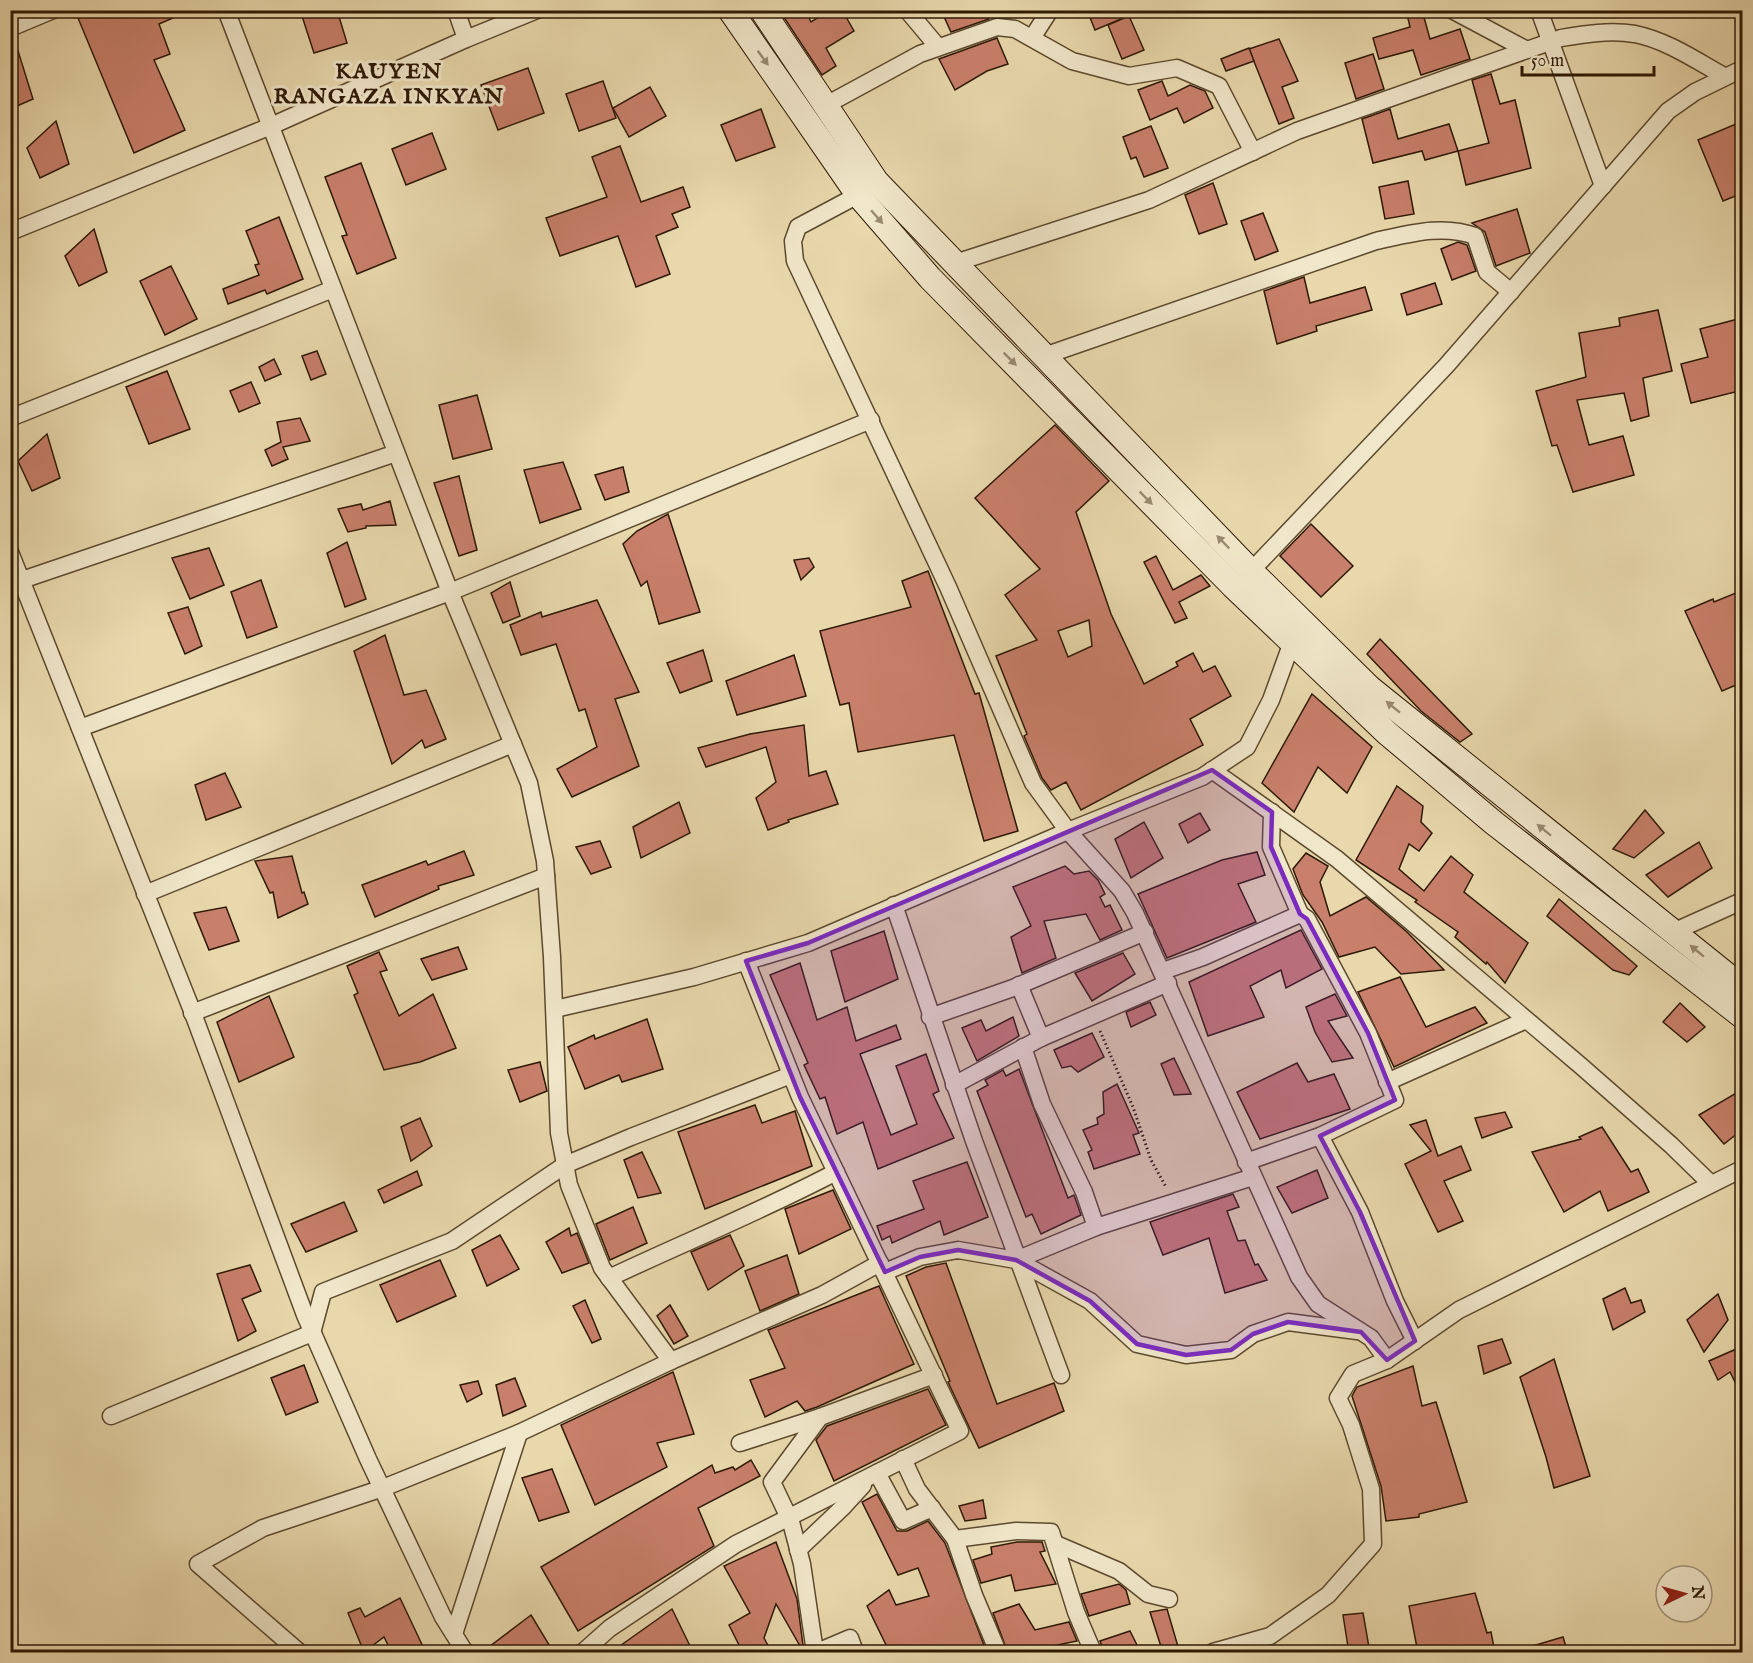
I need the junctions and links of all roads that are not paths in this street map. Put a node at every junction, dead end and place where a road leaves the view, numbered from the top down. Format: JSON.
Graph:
{"nodes":[{"id":1,"x":53,"y":10,"type":"edge"},
{"id":2,"x":226,"y":10,"type":"edge"},
{"id":3,"x":456,"y":10,"type":"edge"},
{"id":4,"x":537,"y":10,"type":"edge"},
{"id":5,"x":730,"y":10,"type":"edge"},
{"id":6,"x":762,"y":10,"type":"edge"},
{"id":7,"x":907,"y":10,"type":"edge"},
{"id":8,"x":1050,"y":10,"type":"edge"},
{"id":9,"x":1452,"y":10,"type":"edge"},
{"id":10,"x":1539,"y":10,"type":"edge"},
{"id":11,"x":10,"y":28,"type":"edge"},
{"id":12,"x":1032,"y":38,"type":"junction"},
{"id":13,"x":466,"y":39,"type":"junction"},
{"id":14,"x":1551,"y":41,"type":"junction"},
{"id":15,"x":938,"y":47,"type":"junction"},
{"id":16,"x":1527,"y":50,"type":"junction"},
{"id":17,"x":1743,"y":69,"type":"edge"},
{"id":18,"x":1724,"y":76,"type":"junction"},
{"id":19,"x":826,"y":105,"type":"junction"},
{"id":20,"x":271,"y":126,"type":"junction"},
{"id":21,"x":1253,"y":152,"type":"junction"},
{"id":22,"x":1603,"y":186,"type":"junction"},
{"id":23,"x":858,"y":195,"type":"junction"},
{"id":24,"x":10,"y":232,"type":"edge"},
{"id":25,"x":955,"y":263,"type":"junction"},
{"id":26,"x":333,"y":289,"type":"junction"},
{"id":27,"x":1510,"y":292,"type":"junction"},
{"id":28,"x":1044,"y":356,"type":"junction"},
{"id":29,"x":10,"y":418,"type":"edge"},
{"id":30,"x":871,"y":420,"type":"junction"},
{"id":31,"x":396,"y":453,"type":"junction"},
{"id":32,"x":10,"y":552,"type":"edge"},
{"id":33,"x":1251,"y":571,"type":"junction"},
{"id":34,"x":22,"y":580,"type":"junction"},
{"id":35,"x":450,"y":592,"type":"junction"},
{"id":36,"x":1292,"y":642,"type":"junction"},
{"id":37,"x":80,"y":728,"type":"junction"},
{"id":38,"x":513,"y":744,"type":"junction"},
{"id":39,"x":1212,"y":770,"type":"junction"},
{"id":40,"x":1272,"y":812,"type":"junction"},
{"id":41,"x":1068,"y":831,"type":"junction"},
{"id":42,"x":546,"y":876,"type":"junction"},
{"id":43,"x":145,"y":894,"type":"junction"},
{"id":44,"x":1743,"y":901,"type":"edge"},
{"id":45,"x":894,"y":905,"type":"junction"},
{"id":46,"x":1300,"y":914,"type":"junction"},
{"id":47,"x":1145,"y":932,"type":"junction"},
{"id":48,"x":1673,"y":932,"type":"junction"},
{"id":49,"x":746,"y":962,"type":"junction"},
{"id":50,"x":1166,"y":977,"type":"junction"},
{"id":51,"x":1019,"y":985,"type":"junction"},
{"id":52,"x":1743,"y":987,"type":"edge"},
{"id":53,"x":555,"y":1009,"type":"junction"},
{"id":54,"x":192,"y":1013,"type":"junction"},
{"id":55,"x":1743,"y":1016,"type":"edge"},
{"id":56,"x":930,"y":1017,"type":"junction"},
{"id":57,"x":1526,"y":1020,"type":"junction"},
{"id":58,"x":1041,"y":1038,"type":"junction"},
{"id":59,"x":1023,"y":1047,"type":"junction"},
{"id":60,"x":791,"y":1076,"type":"junction"},
{"id":61,"x":1387,"y":1082,"type":"junction"},
{"id":62,"x":954,"y":1085,"type":"junction"},
{"id":63,"x":1320,"y":1136,"type":"junction"},
{"id":64,"x":565,"y":1165,"type":"junction"},
{"id":65,"x":1250,"y":1170,"type":"junction"},
{"id":66,"x":1743,"y":1170,"type":"edge"},
{"id":67,"x":836,"y":1172,"type":"junction"},
{"id":68,"x":1711,"y":1184,"type":"junction"},
{"id":69,"x":1096,"y":1227,"type":"junction"},
{"id":70,"x":1016,"y":1260,"type":"junction"},
{"id":71,"x":883,"y":1267,"type":"junction"},
{"id":72,"x":609,"y":1278,"type":"junction"},
{"id":73,"x":1361,"y":1332,"type":"junction"},
{"id":74,"x":312,"y":1333,"type":"junction"},
{"id":75,"x":1415,"y":1341,"type":"junction"},
{"id":76,"x":1387,"y":1360,"type":"junction"},
{"id":77,"x":670,"y":1361,"type":"junction"},
{"id":78,"x":934,"y":1375,"type":"junction"},
{"id":79,"x":1061,"y":1375,"type":"dead end"},
{"id":80,"x":111,"y":1416,"type":"dead end"},
{"id":81,"x":820,"y":1417,"type":"junction"},
{"id":82,"x":519,"y":1432,"type":"junction"},
{"id":83,"x":740,"y":1443,"type":"dead end"},
{"id":84,"x":903,"y":1459,"type":"junction"},
{"id":85,"x":873,"y":1475,"type":"junction"},
{"id":86,"x":382,"y":1488,"type":"junction"},
{"id":87,"x":932,"y":1508,"type":"junction"},
{"id":88,"x":788,"y":1517,"type":"junction"},
{"id":89,"x":955,"y":1539,"type":"junction"},
{"id":90,"x":1056,"y":1544,"type":"junction"},
{"id":91,"x":798,"y":1550,"type":"junction"},
{"id":92,"x":1169,"y":1599,"type":"dead end"},
{"id":93,"x":454,"y":1634,"type":"junction"},
{"id":94,"x":300,"y":1653,"type":"edge"},
{"id":95,"x":465,"y":1653,"type":"edge"},
{"id":96,"x":582,"y":1653,"type":"edge"},
{"id":97,"x":816,"y":1653,"type":"edge"},
{"id":98,"x":855,"y":1653,"type":"edge"},
{"id":99,"x":998,"y":1653,"type":"edge"},
{"id":100,"x":1094,"y":1653,"type":"edge"},
{"id":101,"x":1213,"y":1653,"type":"edge"}],
"edges":[{"from":1,"to":11,"type":"street"},
{"from":2,"to":20,"type":"street"},
{"from":3,"to":13,"type":"street"},
{"from":4,"to":13,"type":"street"},
{"from":5,"to":23,"type":"main road","one_way":true},
{"from":6,"to":19,"type":"main road"},
{"from":7,"to":15,"type":"street"},
{"from":8,"to":12,"type":"street"},
{"from":9,"to":16,"type":"street"},
{"from":10,"to":14,"type":"street"},
{"from":12,"to":15,"type":"street"},
{"from":12,"to":21,"type":"street"},
{"from":13,"to":20,"type":"street"},
{"from":14,"to":16,"type":"street"},
{"from":14,"to":18,"type":"street"},
{"from":14,"to":22,"type":"street"},
{"from":15,"to":19,"type":"street"},
{"from":16,"to":21,"type":"street"},
{"from":17,"to":18,"type":"street"},
{"from":18,"to":22,"type":"street"},
{"from":19,"to":25,"type":"main road"},
{"from":20,"to":24,"type":"street"},
{"from":20,"to":26,"type":"street"},
{"from":21,"to":25,"type":"street"},
{"from":22,"to":27,"type":"street"},
{"from":23,"to":30,"type":"street"},
{"from":23,"to":36,"type":"main road","one_way":true},
{"from":25,"to":28,"type":"main road"},
{"from":26,"to":29,"type":"street"},
{"from":26,"to":31,"type":"street"},
{"from":27,"to":28,"type":"street"},
{"from":27,"to":33,"type":"street"},
{"from":33,"to":28,"type":"main road","one_way":true},
{"from":30,"to":35,"type":"street"},
{"from":30,"to":41,"type":"street"},
{"from":31,"to":34,"type":"street"},
{"from":31,"to":35,"type":"street"},
{"from":32,"to":34,"type":"street"},
{"from":48,"to":33,"type":"main road","one_way":true},
{"from":34,"to":37,"type":"street"},
{"from":35,"to":37,"type":"street"},
{"from":35,"to":38,"type":"street"},
{"from":36,"to":39,"type":"street"},
{"from":36,"to":55,"type":"main road"},
{"from":37,"to":43,"type":"street"},
{"from":38,"to":42,"type":"street"},
{"from":38,"to":43,"type":"street"},
{"from":39,"to":40,"type":"street"},
{"from":39,"to":41,"type":"street"},
{"from":40,"to":46,"type":"street"},
{"from":40,"to":57,"type":"street"},
{"from":41,"to":45,"type":"street"},
{"from":41,"to":47,"type":"street"},
{"from":42,"to":53,"type":"street"},
{"from":42,"to":54,"type":"street"},
{"from":43,"to":54,"type":"street"},
{"from":44,"to":48,"type":"street"},
{"from":45,"to":49,"type":"street"},
{"from":45,"to":56,"type":"street"},
{"from":46,"to":50,"type":"street"},
{"from":46,"to":61,"type":"street"},
{"from":47,"to":50,"type":"street"},
{"from":47,"to":51,"type":"street"},
{"from":52,"to":48,"type":"main road","one_way":true},
{"from":49,"to":53,"type":"street"},
{"from":49,"to":60,"type":"street"},
{"from":50,"to":58,"type":"street"},
{"from":50,"to":65,"type":"street"},
{"from":51,"to":56,"type":"street"},
{"from":51,"to":58,"type":"street"},
{"from":53,"to":64,"type":"street"},
{"from":54,"to":74,"type":"street"},
{"from":56,"to":62,"type":"street"},
{"from":57,"to":61,"type":"street"},
{"from":57,"to":68,"type":"street"},
{"from":58,"to":59,"type":"street"},
{"from":59,"to":62,"type":"street"},
{"from":59,"to":69,"type":"street"},
{"from":60,"to":64,"type":"street"},
{"from":60,"to":67,"type":"street"},
{"from":61,"to":63,"type":"street"},
{"from":62,"to":70,"type":"street"},
{"from":63,"to":65,"type":"street"},
{"from":63,"to":75,"type":"street"},
{"from":64,"to":72,"type":"street"},
{"from":64,"to":74,"type":"street"},
{"from":65,"to":69,"type":"street"},
{"from":65,"to":73,"type":"street"},
{"from":66,"to":68,"type":"street"},
{"from":67,"to":71,"type":"street"},
{"from":67,"to":72,"type":"street"},
{"from":68,"to":75,"type":"street"},
{"from":69,"to":70,"type":"street"},
{"from":70,"to":71,"type":"street"},
{"from":70,"to":73,"type":"street"},
{"from":70,"to":79,"type":"street"},
{"from":71,"to":77,"type":"street"},
{"from":71,"to":78,"type":"street"},
{"from":72,"to":77,"type":"street"},
{"from":73,"to":76,"type":"street"},
{"from":74,"to":80,"type":"street"},
{"from":74,"to":86,"type":"street"},
{"from":75,"to":76,"type":"street"},
{"from":76,"to":101,"type":"street"},
{"from":77,"to":82,"type":"street"},
{"from":78,"to":81,"type":"street"},
{"from":78,"to":84,"type":"street"},
{"from":81,"to":83,"type":"street"},
{"from":81,"to":88,"type":"street"},
{"from":82,"to":86,"type":"street"},
{"from":82,"to":93,"type":"street"},
{"from":84,"to":85,"type":"street"},
{"from":84,"to":87,"type":"street"},
{"from":85,"to":87,"type":"street"},
{"from":85,"to":88,"type":"street"},
{"from":85,"to":91,"type":"street"},
{"from":86,"to":93,"type":"street"},
{"from":86,"to":94,"type":"street"},
{"from":87,"to":89,"type":"street"},
{"from":88,"to":91,"type":"street"},
{"from":88,"to":96,"type":"street"},
{"from":89,"to":90,"type":"street"},
{"from":89,"to":99,"type":"street"},
{"from":90,"to":92,"type":"street"},
{"from":90,"to":100,"type":"street"},
{"from":91,"to":97,"type":"street"},
{"from":93,"to":95,"type":"street"},
{"from":97,"to":98,"type":"street"}]}
